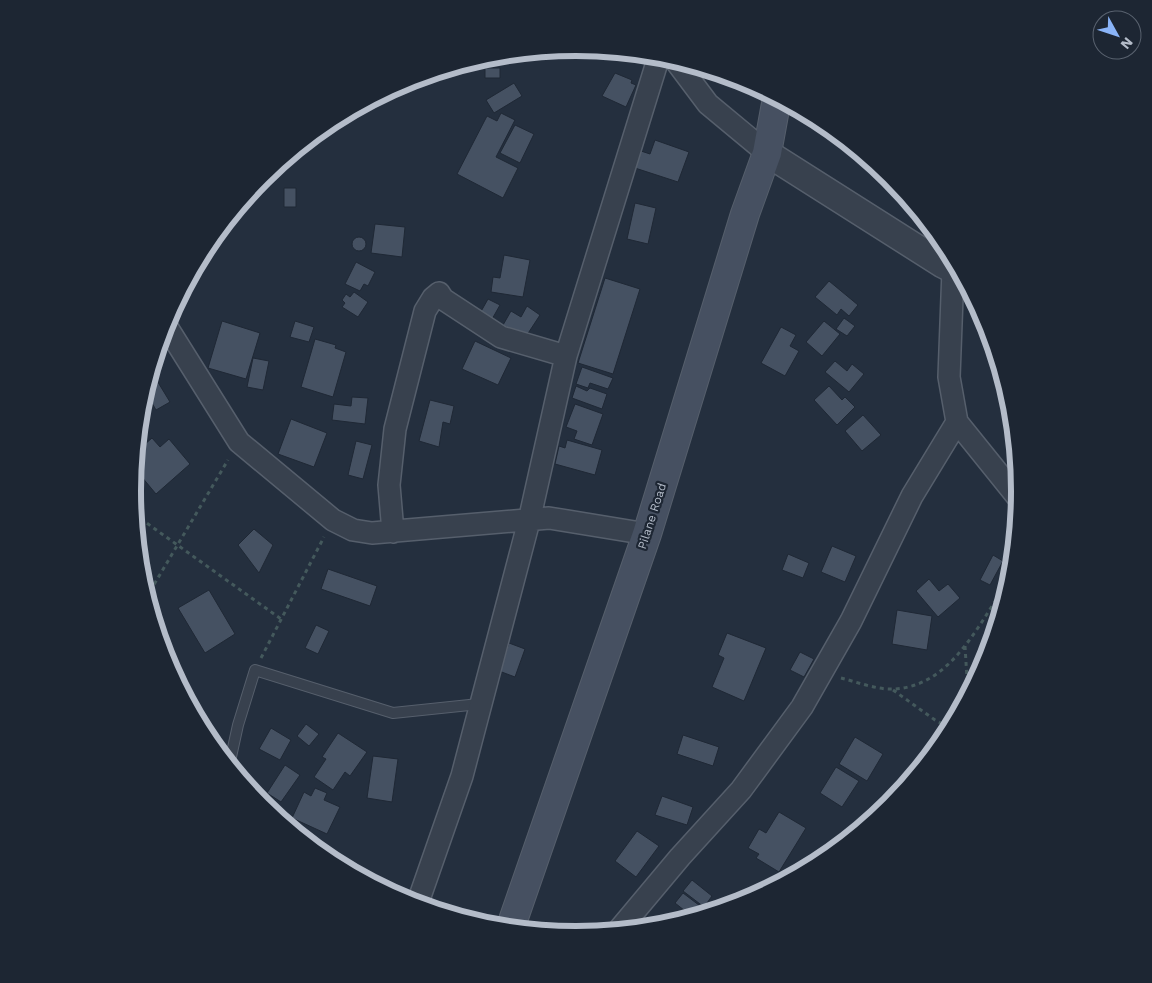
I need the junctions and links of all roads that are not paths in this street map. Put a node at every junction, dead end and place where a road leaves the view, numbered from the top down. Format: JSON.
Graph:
{"nodes":[{"id":1,"x":656,"y":64,"type":"edge"},
{"id":2,"x":682,"y":70,"type":"edge"},
{"id":3,"x":776,"y":105,"type":"edge"},
{"id":4,"x":767,"y":154,"type":"junction"},
{"id":5,"x":947,"y":265,"type":"edge"},
{"id":6,"x":956,"y":280,"type":"edge"},
{"id":7,"x":171,"y":333,"type":"edge"},
{"id":8,"x":566,"y":356,"type":"junction"},
{"id":9,"x":957,"y":422,"type":"junction"},
{"id":10,"x":1011,"y":489,"type":"edge"},
{"id":11,"x":529,"y":520,"type":"junction"},
{"id":12,"x":393,"y":532,"type":"junction"},
{"id":13,"x":647,"y":534,"type":"junction"},
{"id":14,"x":479,"y":704,"type":"junction"},
{"id":15,"x":231,"y":756,"type":"edge"},
{"id":16,"x":419,"y":898,"type":"edge"},
{"id":17,"x":512,"y":922,"type":"edge"},
{"id":18,"x":624,"y":924,"type":"edge"}],
"edges":[{"from":1,"to":8,"type":"street"},
{"from":2,"to":4,"type":"street"},
{"from":3,"to":4,"type":"main road","name":"Pilane Road"},
{"from":4,"to":5,"type":"street"},
{"from":4,"to":13,"type":"main road","name":"Pilane Road"},
{"from":6,"to":9,"type":"street"},
{"from":7,"to":12,"type":"street"},
{"from":8,"to":11,"type":"street"},
{"from":8,"to":12,"type":"street"},
{"from":9,"to":10,"type":"street"},
{"from":9,"to":18,"type":"street"},
{"from":11,"to":12,"type":"street"},
{"from":11,"to":13,"type":"street"},
{"from":11,"to":14,"type":"street"},
{"from":13,"to":17,"type":"main road","name":"Pilane Road"},
{"from":14,"to":15,"type":"lane"},
{"from":14,"to":16,"type":"street"}]}
